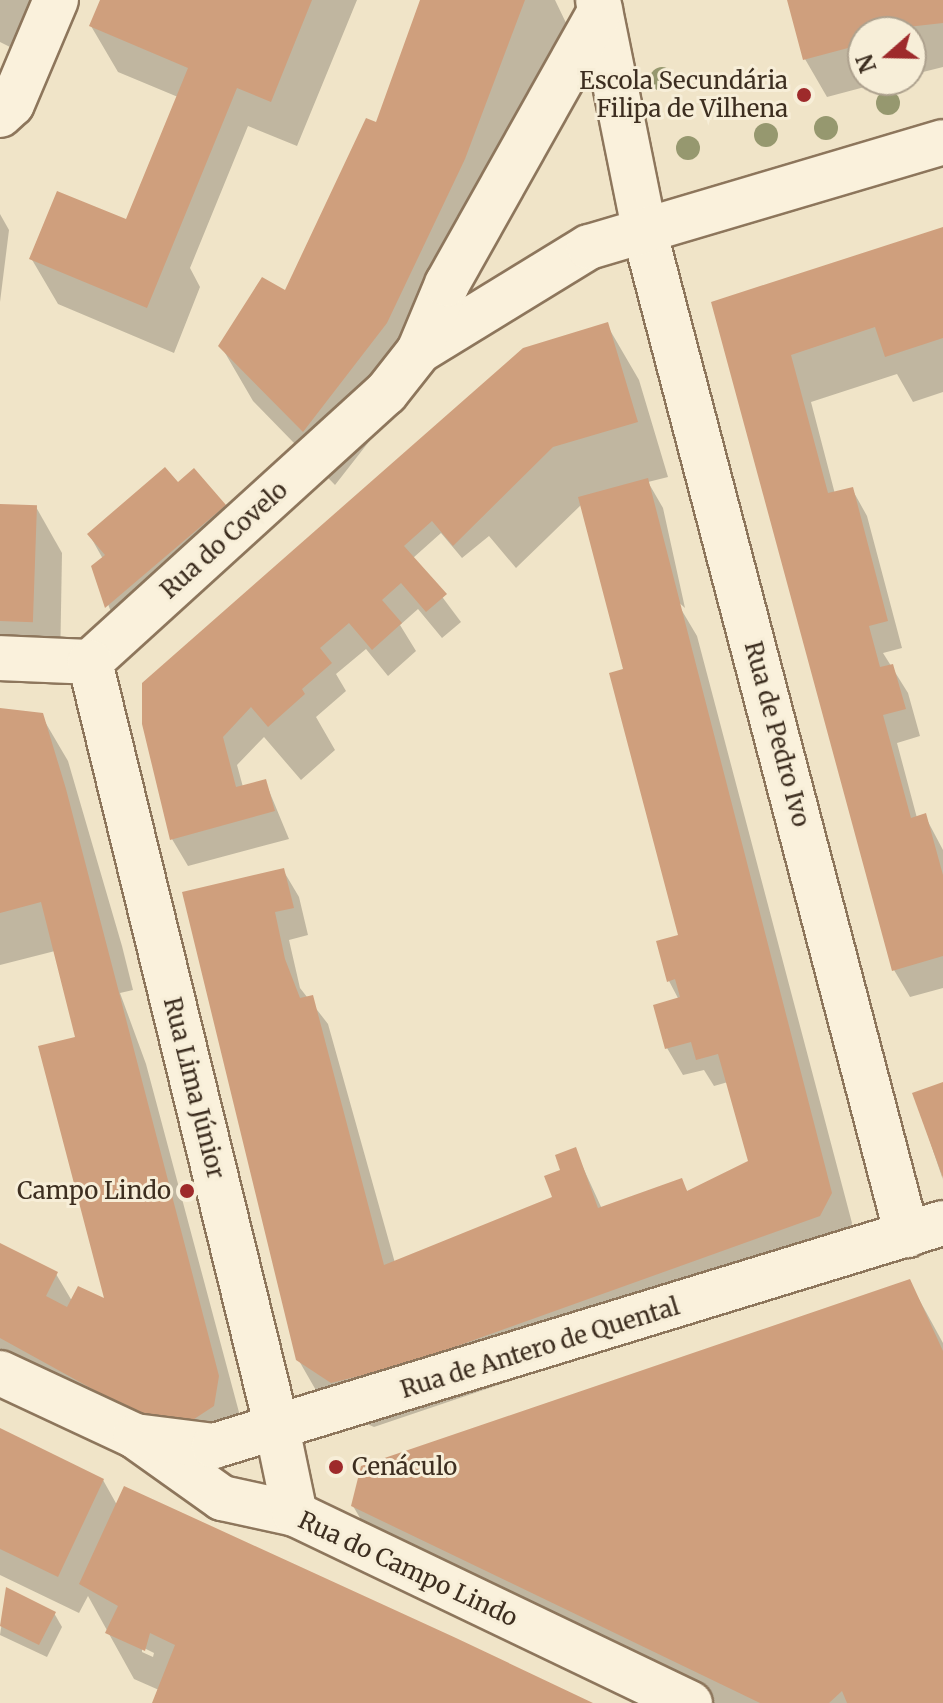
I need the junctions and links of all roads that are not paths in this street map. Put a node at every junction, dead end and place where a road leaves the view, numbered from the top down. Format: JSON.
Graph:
{"nodes":[{"id":1,"x":56,"y":0,"type":"edge"},
{"id":2,"x":599,"y":5,"type":"edge"},
{"id":3,"x":0,"y":115,"type":"edge"},
{"id":4,"x":943,"y":142,"type":"edge"},
{"id":5,"x":645,"y":234,"type":"junction"},
{"id":6,"x":419,"y":351,"type":"junction"},
{"id":7,"x":0,"y":658,"type":"edge"},
{"id":8,"x":90,"y":662,"type":"junction"},
{"id":9,"x":925,"y":1229,"type":"edge"},
{"id":10,"x":0,"y":1373,"type":"edge"},
{"id":11,"x":277,"y":1428,"type":"junction"},
{"id":12,"x":135,"y":1436,"type":"junction"},
{"id":13,"x":295,"y":1514,"type":"junction"},
{"id":14,"x":690,"y":1703,"type":"edge"}],
"edges":[{"from":1,"to":3,"type":"street"},
{"from":2,"to":5,"type":"street","name":"Rua do Covelo"},
{"from":2,"to":6,"type":"street","name":"Rua do Covelo"},
{"from":4,"to":5,"type":"street"},
{"from":5,"to":6,"type":"street","name":"Rua do Covelo"},
{"from":5,"to":9,"type":"street","name":"Rua de Pedro Ivo"},
{"from":6,"to":8,"type":"street","name":"Rua do Covelo"},
{"from":7,"to":8,"type":"street"},
{"from":8,"to":11,"type":"street","name":"Rua Lima Júnior"},
{"from":9,"to":11,"type":"street","name":"Rua de Antero de Quental"},
{"from":10,"to":12,"type":"street","name":"Rua do Campo Lindo"},
{"from":11,"to":12,"type":"street","name":"Rua de Antero de Quental"},
{"from":11,"to":13,"type":"street","name":"Rua Lima Júnior"},
{"from":12,"to":13,"type":"street","name":"Rua do Campo Lindo"},
{"from":13,"to":14,"type":"street","name":"Rua do Campo Lindo"}]}
